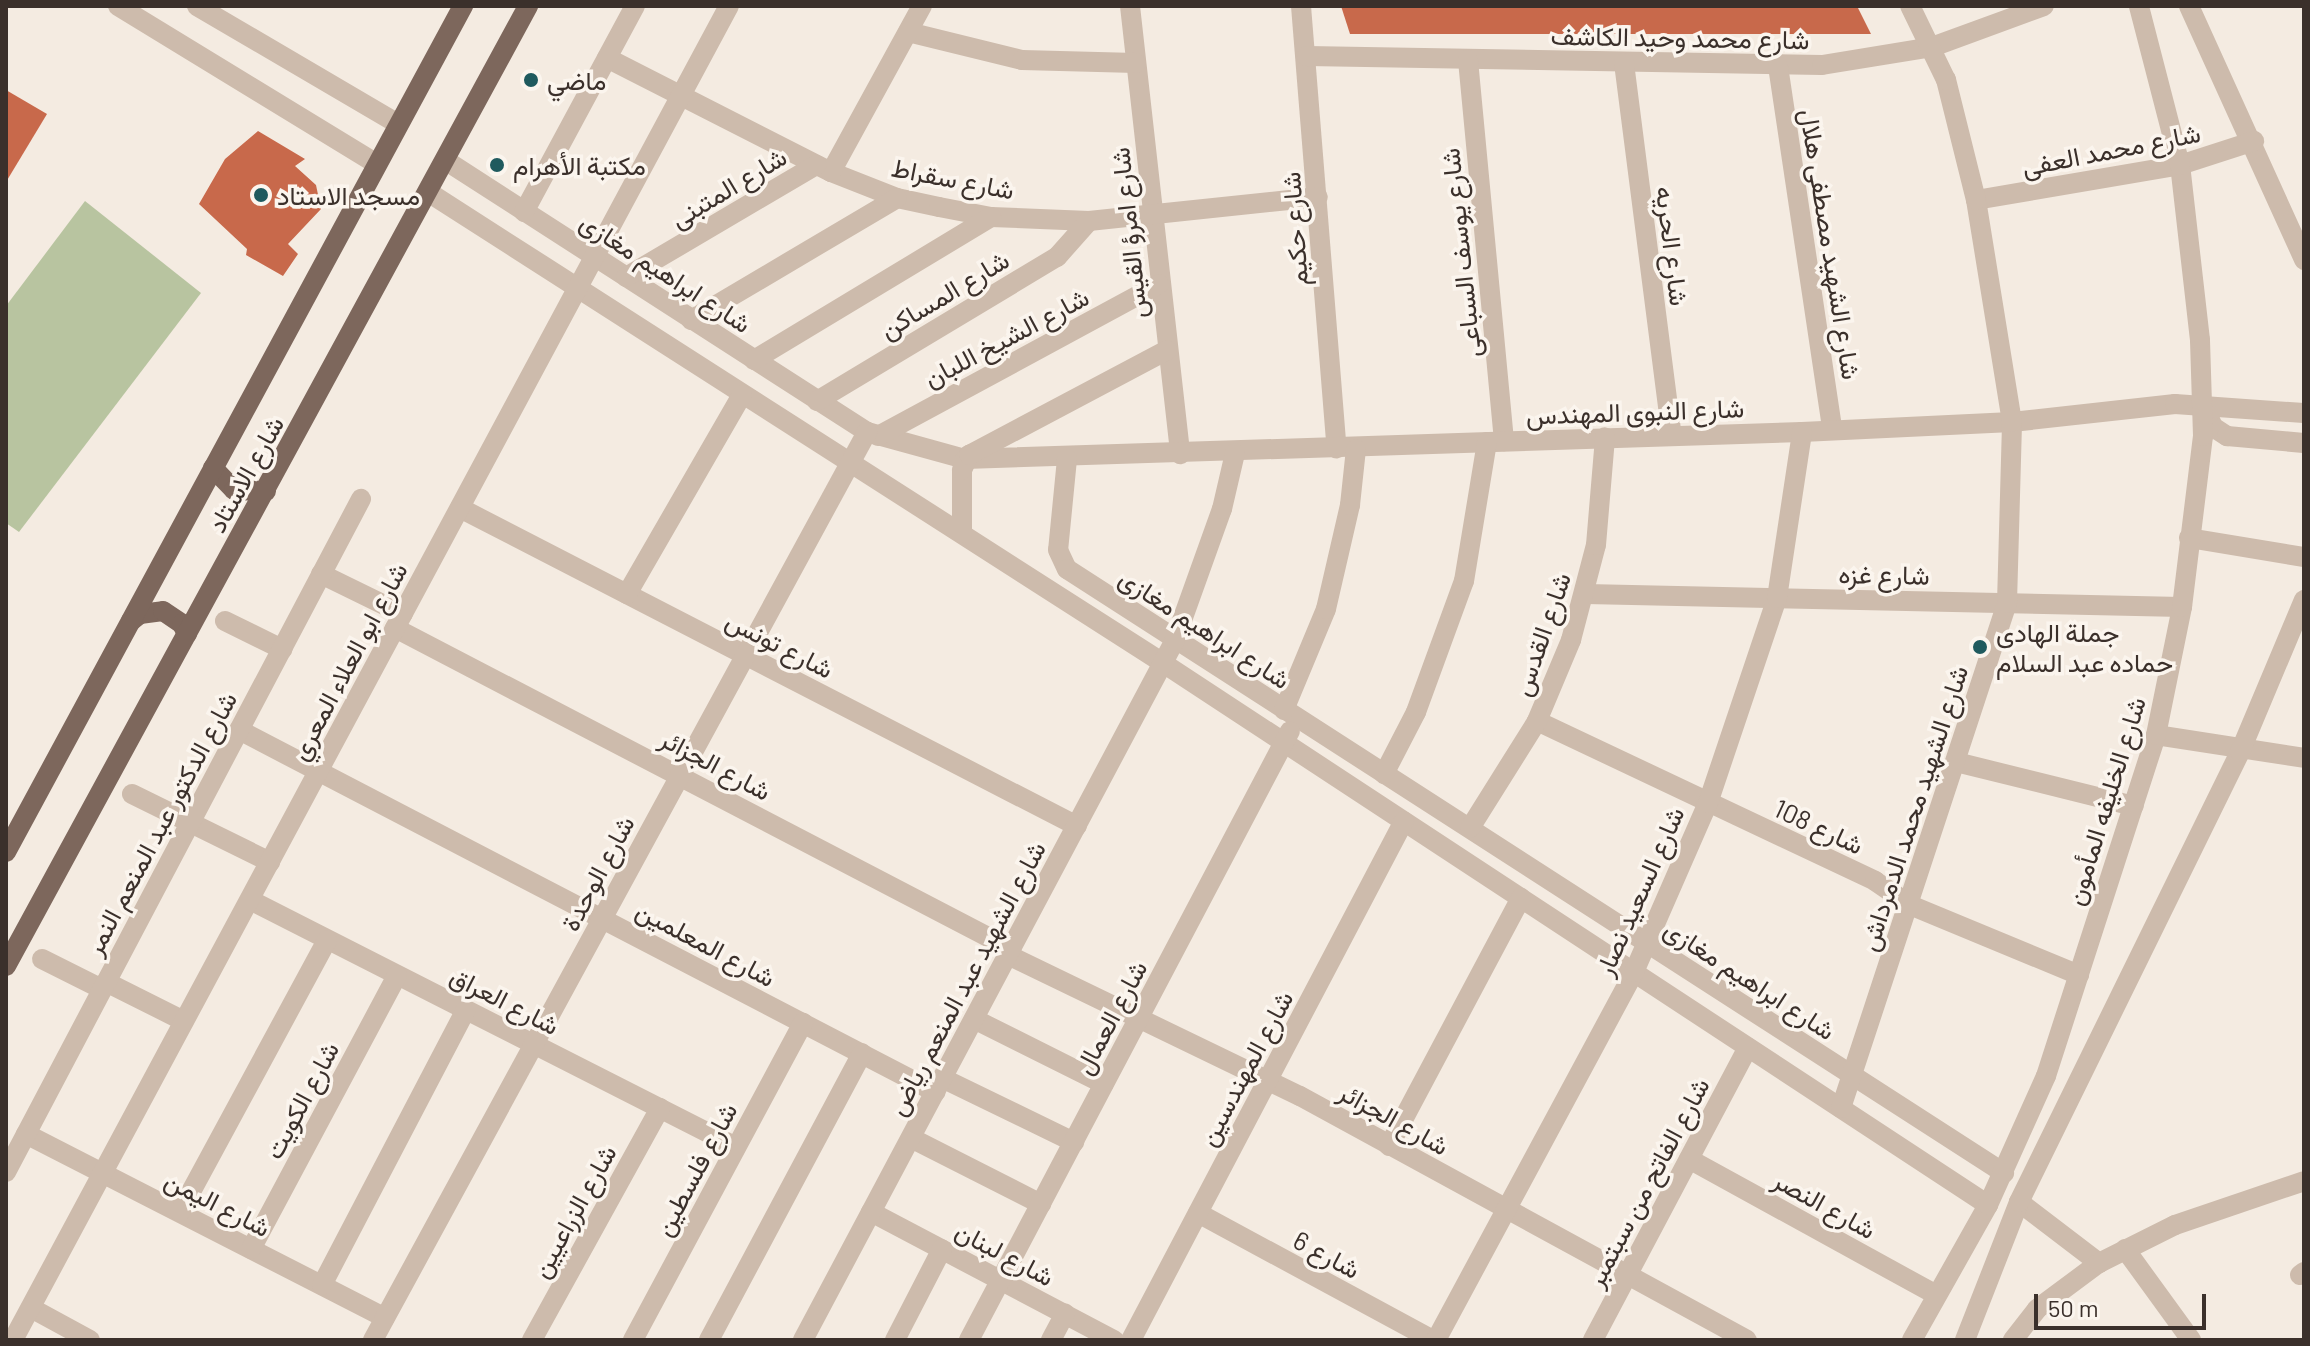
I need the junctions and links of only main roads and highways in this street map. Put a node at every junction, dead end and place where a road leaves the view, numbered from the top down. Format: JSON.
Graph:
{"nodes":[{"id":1,"x":463,"y":6,"type":"edge"},
{"id":2,"x":528,"y":6,"type":"edge"},
{"id":3,"x":213,"y":468,"type":"junction"},
{"id":4,"x":266,"y":491,"type":"junction"},
{"id":5,"x":131,"y":621,"type":"junction"},
{"id":6,"x":187,"y":634,"type":"junction"},
{"id":7,"x":6,"y":852,"type":"edge"},
{"id":8,"x":6,"y":966,"type":"edge"}],
"edges":[{"from":1,"to":3,"type":"main road","name":"شارع الاستاد"},
{"from":2,"to":4,"type":"main road","name":"شارع الاستاد"},
{"from":3,"to":4,"type":"main road"},
{"from":3,"to":5,"type":"main road","name":"شارع الاستاد"},
{"from":4,"to":6,"type":"main road","name":"شارع الاستاد"},
{"from":5,"to":6,"type":"main road"},
{"from":5,"to":7,"type":"main road","name":"شارع الاستاد"},
{"from":6,"to":8,"type":"main road","name":"شارع الاستاد"}]}
